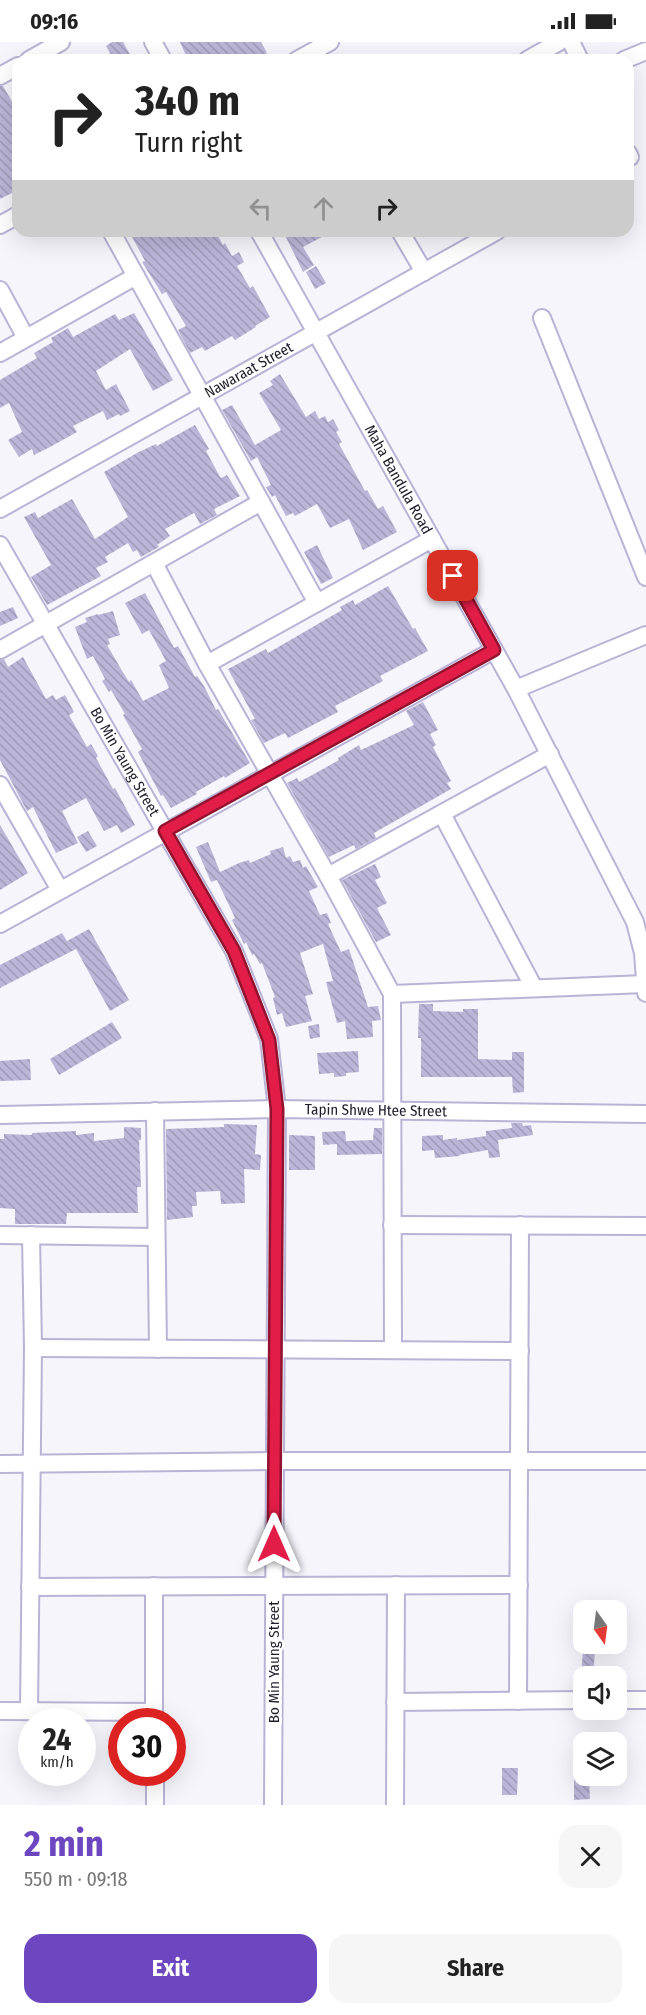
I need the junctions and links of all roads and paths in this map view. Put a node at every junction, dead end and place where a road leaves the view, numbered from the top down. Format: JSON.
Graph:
{"nodes":[{"id":1,"x":61,"y":42,"type":"edge"},
{"id":2,"x":330,"y":42,"type":"edge"},
{"id":3,"x":559,"y":42,"type":"edge"},
{"id":4,"x":40,"y":54,"type":"edge"},
{"id":5,"x":309,"y":54,"type":"edge"},
{"id":6,"x":538,"y":54,"type":"edge"},
{"id":7,"x":114,"y":237,"type":"edge"},
{"id":8,"x":262,"y":237,"type":"edge"},
{"id":9,"x":404,"y":237,"type":"edge"},
{"id":10,"x":486,"y":237,"type":"edge"},
{"id":11,"x":424,"y":272,"type":"junction"},
{"id":12,"x":136,"y":276,"type":"junction"},
{"id":13,"x":0,"y":290,"type":"edge"},
{"id":14,"x":542,"y":318,"type":"dead end"},
{"id":15,"x":316,"y":332,"type":"junction"},
{"id":16,"x":26,"y":338,"type":"junction"},
{"id":17,"x":0,"y":353,"type":"edge"},
{"id":18,"x":203,"y":395,"type":"junction"},
{"id":19,"x":261,"y":502,"type":"junction"},
{"id":20,"x":0,"y":508,"type":"edge"},
{"id":21,"x":432,"y":539,"type":"junction"},
{"id":22,"x":0,"y":545,"type":"edge"},
{"id":23,"x":154,"y":563,"type":"junction"},
{"id":24,"x":646,"y":577,"type":"edge"},
{"id":25,"x":317,"y":603,"type":"junction"},
{"id":26,"x":45,"y":624,"type":"junction"},
{"id":27,"x":646,"y":635,"type":"edge"},
{"id":28,"x":0,"y":650,"type":"edge"},
{"id":29,"x":494,"y":650,"type":"junction"},
{"id":30,"x":207,"y":664,"type":"junction"},
{"id":31,"x":516,"y":689,"type":"junction"},
{"id":32,"x":550,"y":754,"type":"junction"},
{"id":33,"x":270,"y":774,"type":"junction"},
{"id":34,"x":0,"y":785,"type":"edge"},
{"id":35,"x":442,"y":814,"type":"junction"},
{"id":36,"x":165,"y":831,"type":"junction"},
{"id":37,"x":328,"y":876,"type":"junction"},
{"id":38,"x":60,"y":890,"type":"junction"},
{"id":39,"x":0,"y":924,"type":"edge"},
{"id":40,"x":534,"y":988,"type":"junction"},
{"id":41,"x":646,"y":988,"type":"edge"},
{"id":42,"x":392,"y":994,"type":"junction"},
{"id":43,"x":277,"y":1109,"type":"junction"},
{"id":44,"x":155,"y":1111,"type":"junction"},
{"id":45,"x":393,"y":1112,"type":"junction"},
{"id":46,"x":646,"y":1114,"type":"edge"},
{"id":47,"x":0,"y":1115,"type":"edge"},
{"id":48,"x":393,"y":1225,"type":"junction"},
{"id":49,"x":520,"y":1225,"type":"junction"},
{"id":50,"x":646,"y":1226,"type":"edge"},
{"id":51,"x":0,"y":1235,"type":"edge"},
{"id":52,"x":31,"y":1235,"type":"junction"},
{"id":53,"x":156,"y":1238,"type":"junction"},
{"id":54,"x":33,"y":1348,"type":"junction"},
{"id":55,"x":158,"y":1349,"type":"junction"},
{"id":56,"x":275,"y":1350,"type":"junction"},
{"id":57,"x":393,"y":1350,"type":"junction"},
{"id":58,"x":520,"y":1351,"type":"junction"},
{"id":59,"x":275,"y":1461,"type":"junction"},
{"id":60,"x":519,"y":1461,"type":"junction"},
{"id":61,"x":646,"y":1461,"type":"edge"},
{"id":62,"x":31,"y":1463,"type":"junction"},
{"id":63,"x":0,"y":1464,"type":"edge"},
{"id":64,"x":396,"y":1585,"type":"junction"},
{"id":65,"x":519,"y":1585,"type":"junction"},
{"id":66,"x":154,"y":1586,"type":"junction"},
{"id":67,"x":274,"y":1586,"type":"junction"},
{"id":68,"x":30,"y":1587,"type":"junction"},
{"id":69,"x":573,"y":1700,"type":"edge"},
{"id":70,"x":627,"y":1700,"type":"edge"},
{"id":71,"x":646,"y":1700,"type":"edge"},
{"id":72,"x":518,"y":1701,"type":"junction"},
{"id":73,"x":395,"y":1702,"type":"junction"},
{"id":74,"x":29,"y":1708,"type":"edge"},
{"id":75,"x":154,"y":1708,"type":"edge"},
{"id":76,"x":18,"y":1711,"type":"edge"},
{"id":77,"x":0,"y":1712,"type":"edge"},
{"id":78,"x":155,"y":1786,"type":"edge"},
{"id":79,"x":155,"y":1805,"type":"edge"},
{"id":80,"x":273,"y":1805,"type":"edge"},
{"id":81,"x":395,"y":1805,"type":"edge"}],
"edges":[{"from":1,"to":4,"type":"street"},
{"from":2,"to":5,"type":"street"},
{"from":3,"to":6,"type":"street"},
{"from":7,"to":12,"type":"street"},
{"from":8,"to":15,"type":"street","name":"Maha Bandula Road"},
{"from":9,"to":11,"type":"street"},
{"from":10,"to":11,"type":"street","name":"Nawaraat Street"},
{"from":11,"to":15,"type":"street","name":"Nawaraat Street"},
{"from":12,"to":16,"type":"street"},
{"from":12,"to":18,"type":"street"},
{"from":13,"to":16,"type":"street"},
{"from":14,"to":24,"type":"street"},
{"from":15,"to":18,"type":"street","name":"Nawaraat Street"},
{"from":15,"to":21,"type":"street","name":"Maha Bandula Road"},
{"from":16,"to":17,"type":"street"},
{"from":18,"to":19,"type":"street"},
{"from":18,"to":20,"type":"street","name":"Nawaraat Street"},
{"from":19,"to":23,"type":"street"},
{"from":19,"to":25,"type":"street"},
{"from":21,"to":25,"type":"street"},
{"from":21,"to":29,"type":"street","name":"Maha Bandula Road"},
{"from":22,"to":26,"type":"street","name":"Bo Min Yaung Street"},
{"from":23,"to":26,"type":"street"},
{"from":23,"to":30,"type":"street"},
{"from":25,"to":30,"type":"street"},
{"from":26,"to":28,"type":"street"},
{"from":26,"to":36,"type":"street","name":"Bo Min Yaung Street"},
{"from":27,"to":31,"type":"street"},
{"from":29,"to":31,"type":"street","name":"Maha Bandula Road"},
{"from":29,"to":33,"type":"street"},
{"from":30,"to":33,"type":"street"},
{"from":31,"to":32,"type":"street","name":"Maha Bandula Road"},
{"from":32,"to":35,"type":"street"},
{"from":32,"to":41,"type":"street","name":"Maha Bandula Road"},
{"from":33,"to":36,"type":"street"},
{"from":33,"to":37,"type":"street"},
{"from":34,"to":38,"type":"street"},
{"from":35,"to":37,"type":"street"},
{"from":35,"to":40,"type":"street"},
{"from":36,"to":38,"type":"street"},
{"from":36,"to":43,"type":"street","name":"Bo Min Yaung Street"},
{"from":37,"to":42,"type":"street"},
{"from":38,"to":39,"type":"street"},
{"from":40,"to":41,"type":"street"},
{"from":40,"to":42,"type":"street"},
{"from":42,"to":45,"type":"street"},
{"from":43,"to":44,"type":"street","name":"Tapin Shwe Htee Street"},
{"from":43,"to":45,"type":"street","name":"Tapin Shwe Htee Street"},
{"from":43,"to":56,"type":"street","name":"Bo Min Yaung Street"},
{"from":44,"to":47,"type":"street","name":"Tapin Shwe Htee Street"},
{"from":44,"to":53,"type":"street"},
{"from":45,"to":46,"type":"street","name":"Tapin Shwe Htee Street"},
{"from":45,"to":48,"type":"street"},
{"from":48,"to":49,"type":"street"},
{"from":48,"to":57,"type":"street"},
{"from":49,"to":50,"type":"street"},
{"from":49,"to":58,"type":"street"},
{"from":51,"to":52,"type":"street"},
{"from":52,"to":53,"type":"street"},
{"from":52,"to":54,"type":"street"},
{"from":53,"to":55,"type":"street"},
{"from":54,"to":55,"type":"street"},
{"from":54,"to":62,"type":"street"},
{"from":55,"to":56,"type":"street"},
{"from":56,"to":57,"type":"street"},
{"from":56,"to":59,"type":"street","name":"Bo Min Yaung Street"},
{"from":57,"to":58,"type":"street"},
{"from":58,"to":60,"type":"street"},
{"from":59,"to":60,"type":"street"},
{"from":59,"to":62,"type":"street"},
{"from":59,"to":67,"type":"street","name":"Bo Min Yaung Street"},
{"from":60,"to":61,"type":"street"},
{"from":60,"to":65,"type":"street"},
{"from":62,"to":63,"type":"street"},
{"from":62,"to":68,"type":"street"},
{"from":64,"to":65,"type":"street"},
{"from":64,"to":67,"type":"street"},
{"from":64,"to":73,"type":"street"},
{"from":65,"to":72,"type":"street"},
{"from":66,"to":67,"type":"street"},
{"from":66,"to":68,"type":"street"},
{"from":66,"to":75,"type":"street"},
{"from":67,"to":80,"type":"street","name":"Bo Min Yaung Street"},
{"from":68,"to":74,"type":"street"},
{"from":69,"to":72,"type":"street"},
{"from":70,"to":71,"type":"street"},
{"from":72,"to":73,"type":"street"},
{"from":73,"to":81,"type":"street"},
{"from":76,"to":77,"type":"street"},
{"from":78,"to":79,"type":"street"}]}
